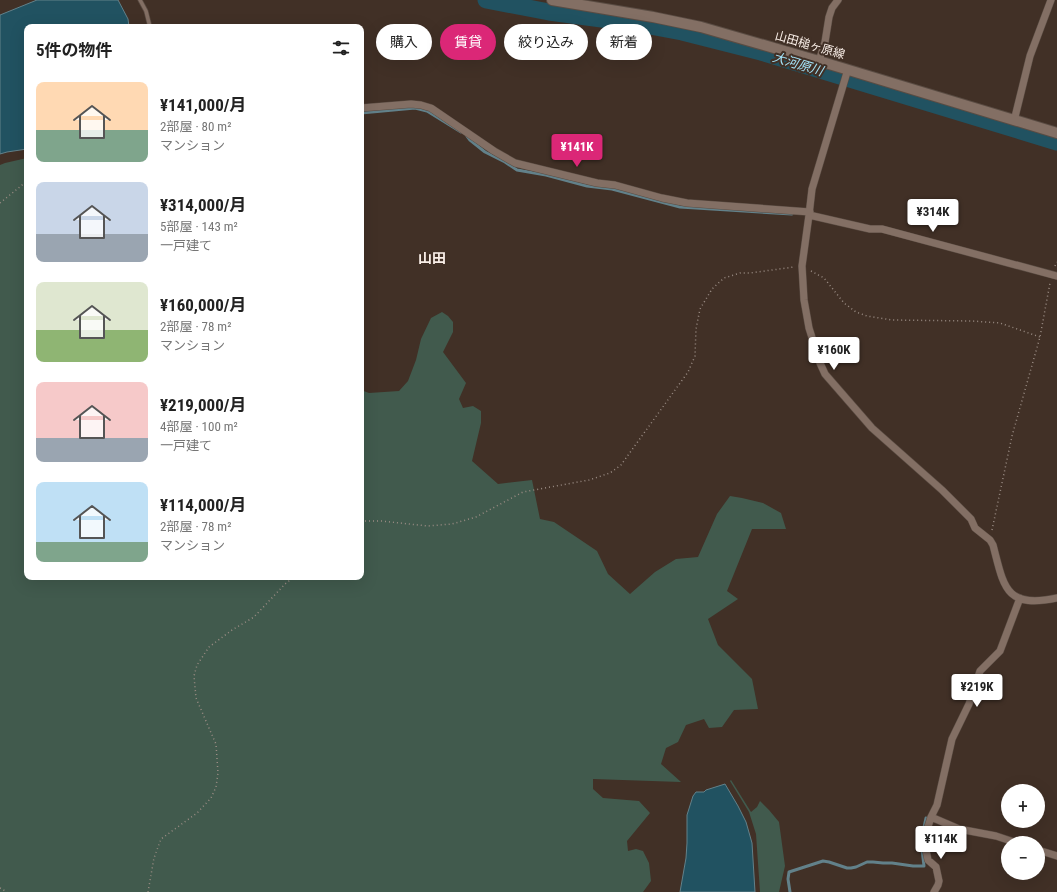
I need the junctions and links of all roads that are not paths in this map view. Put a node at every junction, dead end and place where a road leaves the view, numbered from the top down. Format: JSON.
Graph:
{"nodes":[{"id":1,"x":140,"y":0,"type":"edge"},
{"id":2,"x":552,"y":0,"type":"edge"},
{"id":3,"x":838,"y":0,"type":"edge"},
{"id":4,"x":1051,"y":0,"type":"edge"},
{"id":5,"x":149,"y":24,"type":"edge"},
{"id":6,"x":819,"y":60,"type":"junction"},
{"id":7,"x":846,"y":75,"type":"junction"},
{"id":8,"x":364,"y":108,"type":"edge"},
{"id":9,"x":1014,"y":121,"type":"junction"},
{"id":10,"x":1057,"y":133,"type":"edge"},
{"id":11,"x":809,"y":214,"type":"junction"},
{"id":12,"x":1054,"y":275,"type":"edge"},
{"id":13,"x":1020,"y":598,"type":"junction"},
{"id":14,"x":1057,"y":598,"type":"edge"},
{"id":15,"x":931,"y":817,"type":"junction"},
{"id":16,"x":1001,"y":838,"type":"edge"},
{"id":17,"x":1045,"y":852,"type":"edge"},
{"id":18,"x":1057,"y":856,"type":"edge"},
{"id":19,"x":934,"y":892,"type":"edge"}],
"edges":[{"from":1,"to":5,"type":"lane"},
{"from":2,"to":6,"type":"main road","name":"山田槌ヶ原線"},
{"from":3,"to":6,"type":"street"},
{"from":4,"to":9,"type":"street"},
{"from":6,"to":7,"type":"main road","name":"山田槌ヶ原線"},
{"from":7,"to":9,"type":"main road","name":"山田槌ヶ原線"},
{"from":7,"to":11,"type":"street"},
{"from":8,"to":11,"type":"street"},
{"from":9,"to":10,"type":"main road","name":"山田槌ヶ原線"},
{"from":11,"to":12,"type":"street"},
{"from":11,"to":13,"type":"street"},
{"from":13,"to":14,"type":"street"},
{"from":13,"to":15,"type":"street"},
{"from":15,"to":16,"type":"street"},
{"from":15,"to":19,"type":"street"},
{"from":17,"to":18,"type":"street"}]}
